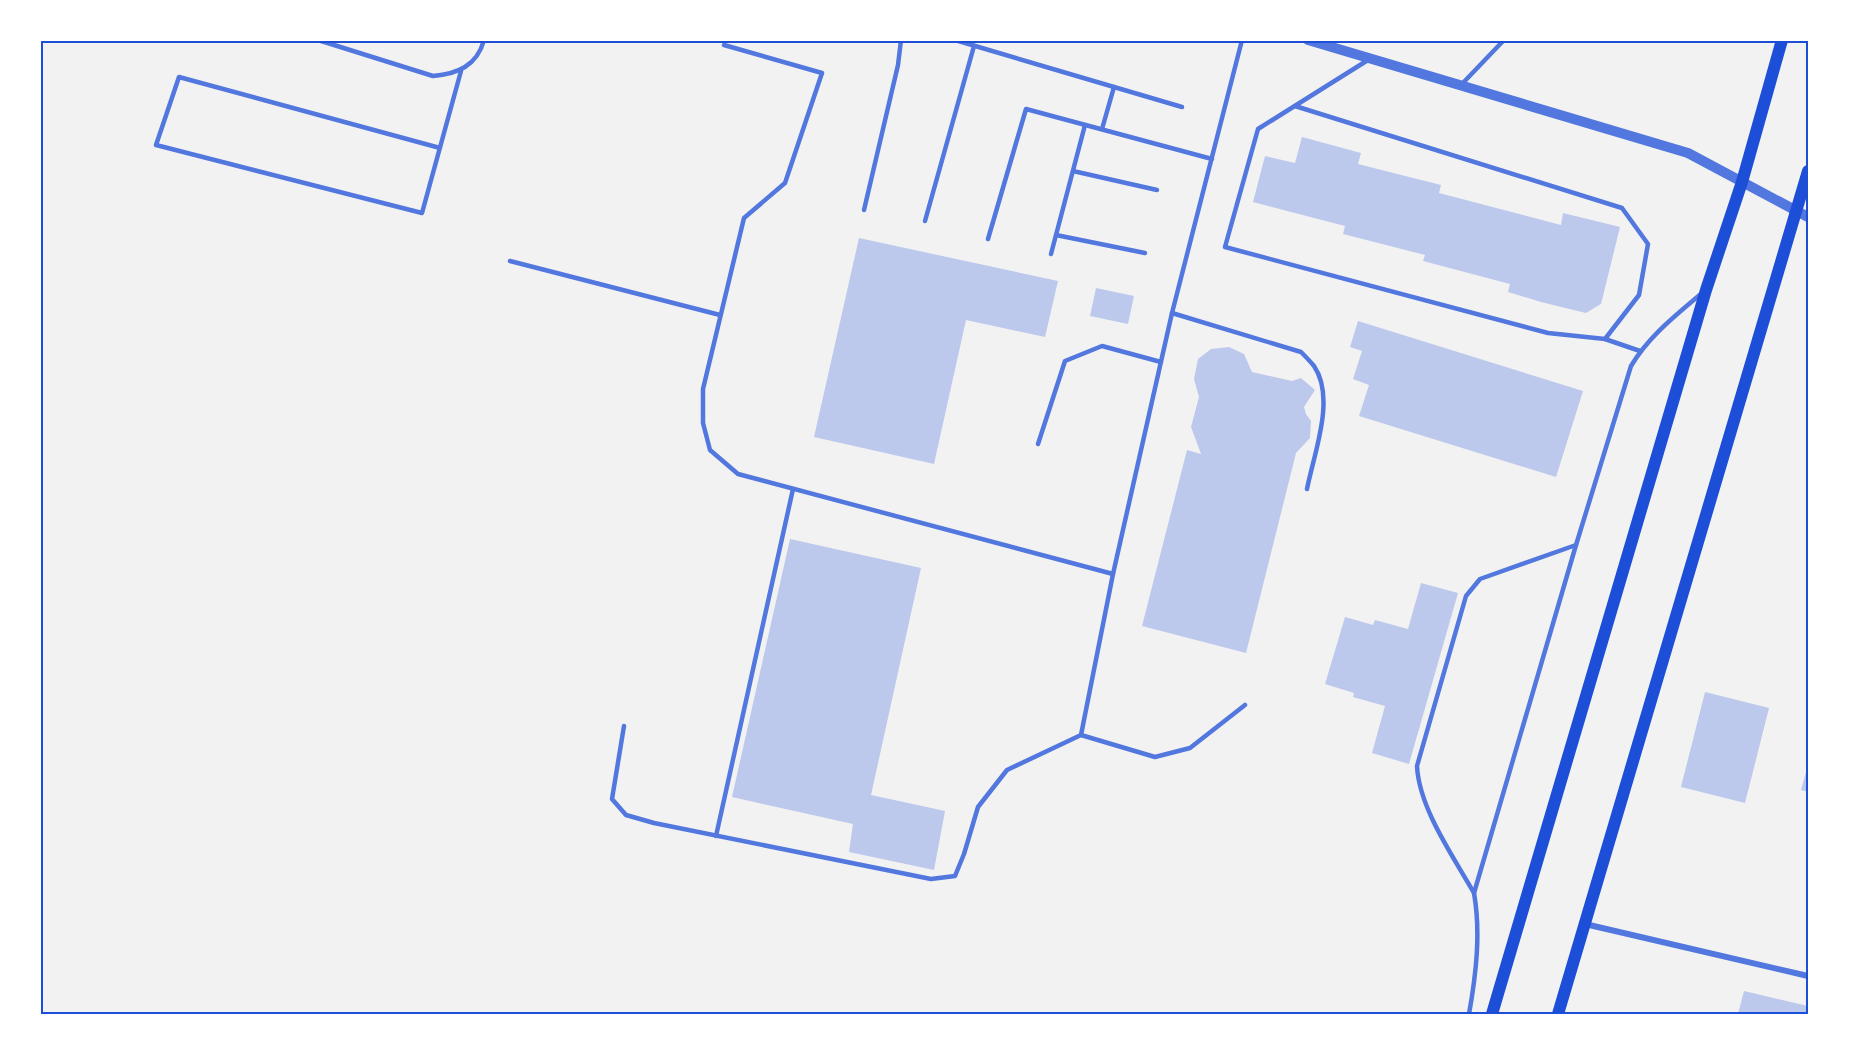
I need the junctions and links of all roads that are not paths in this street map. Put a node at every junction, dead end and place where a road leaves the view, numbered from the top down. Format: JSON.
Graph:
{"nodes":[{"id":1,"x":318,"y":40,"type":"edge"},
{"id":2,"x":484,"y":40,"type":"edge"},
{"id":3,"x":902,"y":40,"type":"edge"},
{"id":4,"x":955,"y":40,"type":"edge"},
{"id":5,"x":1242,"y":40,"type":"edge"},
{"id":6,"x":1308,"y":40,"type":"edge"},
{"id":7,"x":1504,"y":40,"type":"edge"},
{"id":8,"x":1782,"y":40,"type":"edge"},
{"id":9,"x":724,"y":45,"type":"dead end"},
{"id":10,"x":974,"y":46,"type":"junction"},
{"id":11,"x":1369,"y":59,"type":"junction"},
{"id":12,"x":461,"y":71,"type":"junction"},
{"id":13,"x":1114,"y":87,"type":"junction"},
{"id":14,"x":1459,"y":87,"type":"junction"},
{"id":15,"x":1295,"y":106,"type":"junction"},
{"id":16,"x":1182,"y":107,"type":"dead end"},
{"id":17,"x":1085,"y":125,"type":"junction"},
{"id":18,"x":1102,"y":129,"type":"junction"},
{"id":19,"x":440,"y":148,"type":"junction"},
{"id":20,"x":1212,"y":159,"type":"junction"},
{"id":21,"x":1073,"y":171,"type":"junction"},
{"id":22,"x":1809,"y":171,"type":"edge"},
{"id":23,"x":1742,"y":182,"type":"junction"},
{"id":24,"x":1157,"y":190,"type":"dead end"},
{"id":25,"x":864,"y":210,"type":"dead end"},
{"id":26,"x":1797,"y":211,"type":"junction"},
{"id":27,"x":1809,"y":217,"type":"edge"},
{"id":28,"x":925,"y":221,"type":"dead end"},
{"id":29,"x":1056,"y":235,"type":"junction"},
{"id":30,"x":988,"y":238,"type":"dead end"},
{"id":31,"x":1145,"y":253,"type":"dead end"},
{"id":32,"x":1051,"y":254,"type":"dead end"},
{"id":33,"x":510,"y":261,"type":"dead end"},
{"id":34,"x":1706,"y":290,"type":"junction"},
{"id":35,"x":1172,"y":313,"type":"junction"},
{"id":36,"x":720,"y":315,"type":"junction"},
{"id":37,"x":1605,"y":339,"type":"junction"},
{"id":38,"x":1640,"y":351,"type":"junction"},
{"id":39,"x":1161,"y":362,"type":"junction"},
{"id":40,"x":1038,"y":444,"type":"dead end"},
{"id":41,"x":793,"y":489,"type":"junction"},
{"id":42,"x":1307,"y":489,"type":"dead end"},
{"id":43,"x":1576,"y":544,"type":"junction"},
{"id":44,"x":1113,"y":574,"type":"junction"},
{"id":45,"x":1245,"y":705,"type":"dead end"},
{"id":46,"x":624,"y":726,"type":"dead end"},
{"id":47,"x":1081,"y":735,"type":"junction"},
{"id":48,"x":716,"y":836,"type":"junction"},
{"id":49,"x":1474,"y":893,"type":"junction"},
{"id":50,"x":1585,"y":924,"type":"junction"},
{"id":51,"x":1809,"y":976,"type":"edge"},
{"id":52,"x":1469,"y":1014,"type":"edge"},
{"id":53,"x":1492,"y":1014,"type":"edge"},
{"id":54,"x":1558,"y":1014,"type":"edge"}],
"edges":[{"from":1,"to":12,"type":"lane"},
{"from":2,"to":12,"type":"lane"},
{"from":3,"to":25,"type":"lane"},
{"from":4,"to":10,"type":"lane"},
{"from":5,"to":20,"type":"lane"},
{"from":6,"to":11,"type":"street"},
{"from":7,"to":14,"type":"lane"},
{"from":8,"to":23,"type":"main road"},
{"from":9,"to":36,"type":"lane"},
{"from":10,"to":13,"type":"lane"},
{"from":10,"to":28,"type":"lane"},
{"from":11,"to":14,"type":"street"},
{"from":11,"to":15,"type":"lane"},
{"from":12,"to":19,"type":"lane"},
{"from":13,"to":16,"type":"lane"},
{"from":13,"to":18,"type":"lane"},
{"from":14,"to":23,"type":"street"},
{"from":15,"to":37,"type":"lane"},
{"from":15,"to":37,"type":"lane"},
{"from":17,"to":18,"type":"lane"},
{"from":17,"to":21,"type":"lane"},
{"from":17,"to":30,"type":"lane"},
{"from":18,"to":20,"type":"lane"},
{"from":19,"to":19,"type":"lane"},
{"from":20,"to":35,"type":"lane"},
{"from":21,"to":24,"type":"lane"},
{"from":21,"to":29,"type":"lane"},
{"from":22,"to":26,"type":"main road"},
{"from":23,"to":26,"type":"street"},
{"from":23,"to":34,"type":"main road"},
{"from":26,"to":27,"type":"street"},
{"from":26,"to":50,"type":"main road"},
{"from":29,"to":31,"type":"lane"},
{"from":29,"to":32,"type":"lane"},
{"from":33,"to":36,"type":"lane"},
{"from":34,"to":38,"type":"lane"},
{"from":34,"to":53,"type":"main road"},
{"from":35,"to":39,"type":"lane"},
{"from":35,"to":42,"type":"lane"},
{"from":36,"to":41,"type":"lane"},
{"from":37,"to":38,"type":"lane"},
{"from":38,"to":43,"type":"lane"},
{"from":39,"to":40,"type":"lane"},
{"from":39,"to":44,"type":"lane"},
{"from":41,"to":44,"type":"lane"},
{"from":41,"to":48,"type":"lane"},
{"from":43,"to":49,"type":"lane"},
{"from":43,"to":49,"type":"lane"},
{"from":44,"to":47,"type":"lane"},
{"from":45,"to":47,"type":"lane"},
{"from":46,"to":48,"type":"lane"},
{"from":47,"to":48,"type":"lane"},
{"from":49,"to":52,"type":"lane"},
{"from":50,"to":51,"type":"street"},
{"from":50,"to":54,"type":"main road"}]}
